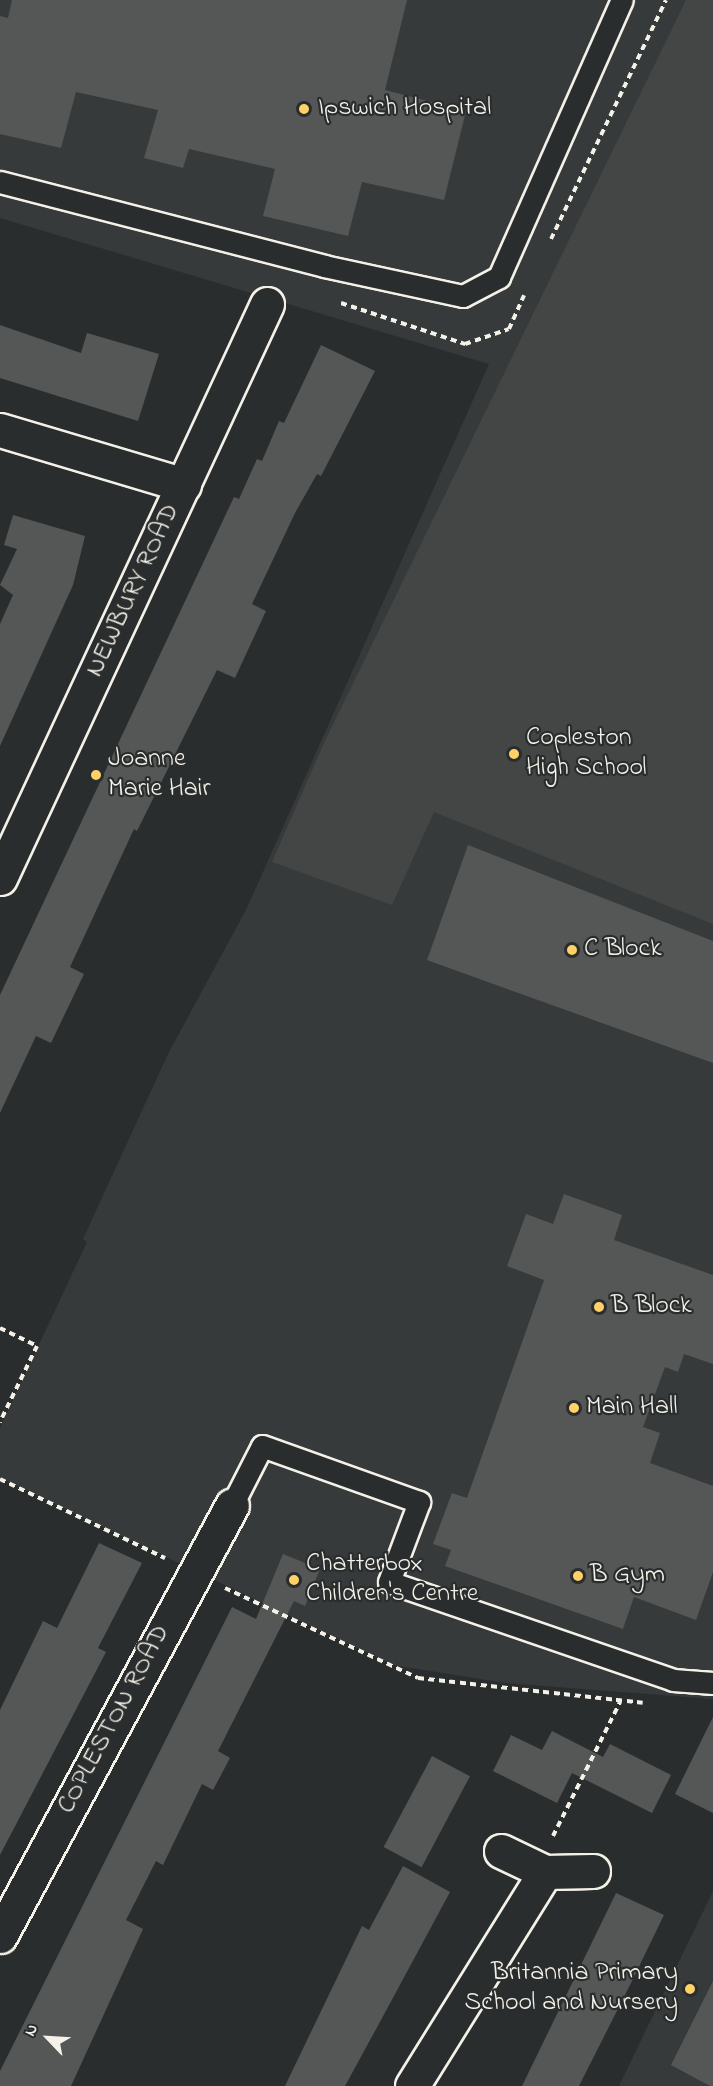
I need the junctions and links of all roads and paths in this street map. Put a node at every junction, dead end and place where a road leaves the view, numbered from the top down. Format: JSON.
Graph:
{"nodes":[{"id":1,"x":622,"y":0,"type":"edge"},
{"id":2,"x":0,"y":182,"type":"edge"},
{"id":3,"x":267,"y":304,"type":"dead end"},
{"id":4,"x":0,"y":430,"type":"edge"},
{"id":5,"x":184,"y":485,"type":"junction"},
{"id":6,"x":0,"y":878,"type":"edge"},
{"id":7,"x":0,"y":1328,"type":"edge"},
{"id":8,"x":0,"y":1422,"type":"edge"},
{"id":9,"x":0,"y":1479,"type":"edge"},
{"id":10,"x":232,"y":1505,"type":"joint"},
{"id":11,"x":193,"y":1572,"type":"junction"},
{"id":12,"x":713,"y":1683,"type":"edge"},
{"id":13,"x":620,"y":1702,"type":"junction"},
{"id":14,"x":655,"y":1704,"type":"dead end"},
{"id":15,"x":501,"y":1851,"type":"dead end"},
{"id":16,"x":593,"y":1871,"type":"dead end"},
{"id":17,"x":545,"y":1872,"type":"junction"},
{"id":18,"x":0,"y":1936,"type":"edge"},
{"id":19,"x":412,"y":2086,"type":"edge"}],
"edges":[{"from":1,"to":2,"type":"lane"},
{"from":3,"to":5,"type":"street","name":"NEWBURY ROAD"},
{"from":4,"to":5,"type":"street"},
{"from":5,"to":6,"type":"street","name":"NEWBURY ROAD"},
{"from":7,"to":8,"type":"path"},
{"from":9,"to":11,"type":"path"},
{"from":10,"to":11,"type":"street","name":"COPLESTON ROAD"},
{"from":10,"to":12,"type":"lane"},
{"from":11,"to":13,"type":"path"},
{"from":11,"to":18,"type":"street","name":"COPLESTON ROAD"},
{"from":13,"to":14,"type":"path"},
{"from":13,"to":17,"type":"path"},
{"from":15,"to":17,"type":"street"},
{"from":16,"to":17,"type":"street"},
{"from":17,"to":19,"type":"street"}]}
